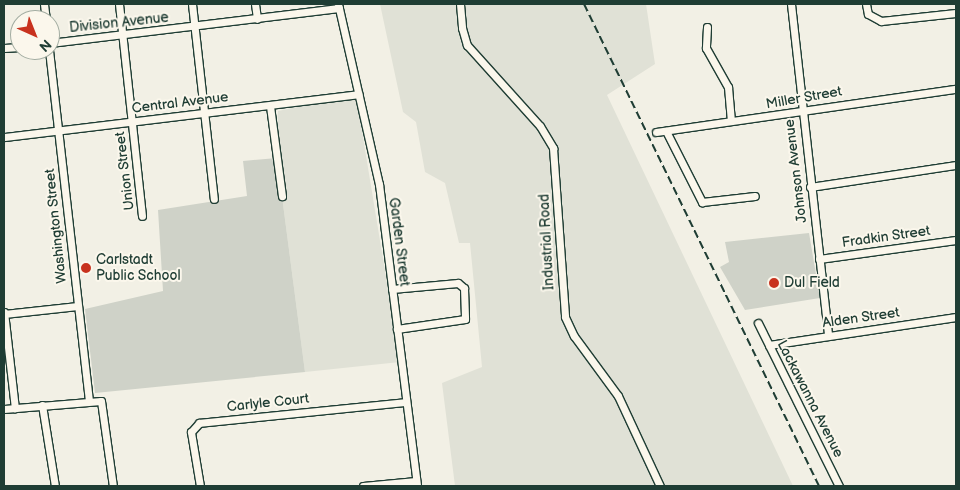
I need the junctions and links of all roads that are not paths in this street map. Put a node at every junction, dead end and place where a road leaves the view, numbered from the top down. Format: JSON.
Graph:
{"nodes":[{"id":1,"x":119,"y":4,"type":"edge"},
{"id":2,"x":192,"y":4,"type":"edge"},
{"id":3,"x":254,"y":4,"type":"edge"},
{"id":4,"x":460,"y":4,"type":"edge"},
{"id":5,"x":791,"y":4,"type":"edge"},
{"id":6,"x":866,"y":4,"type":"edge"},
{"id":7,"x":338,"y":6,"type":"edge"},
{"id":8,"x":956,"y":13,"type":"edge"},
{"id":9,"x":257,"y":19,"type":"junction"},
{"id":10,"x":195,"y":27,"type":"junction"},
{"id":11,"x":707,"y":27,"type":"dead end"},
{"id":12,"x":122,"y":34,"type":"junction"},
{"id":13,"x":60,"y":42,"type":"edge"},
{"id":14,"x":50,"y":60,"type":"edge"},
{"id":15,"x":956,"y":89,"type":"edge"},
{"id":16,"x":358,"y":94,"type":"junction"},
{"id":17,"x":270,"y":106,"type":"junction"},
{"id":18,"x":802,"y":112,"type":"junction"},
{"id":19,"x":204,"y":113,"type":"junction"},
{"id":20,"x":131,"y":121,"type":"junction"},
{"id":21,"x":731,"y":122,"type":"junction"},
{"id":22,"x":58,"y":130,"type":"junction"},
{"id":23,"x":666,"y":131,"type":"junction"},
{"id":24,"x":656,"y":132,"type":"dead end"},
{"id":25,"x":4,"y":136,"type":"edge"},
{"id":26,"x":956,"y":165,"type":"edge"},
{"id":27,"x":810,"y":186,"type":"junction"},
{"id":28,"x":282,"y":196,"type":"dead end"},
{"id":29,"x":755,"y":196,"type":"dead end"},
{"id":30,"x":214,"y":199,"type":"dead end"},
{"id":31,"x":142,"y":216,"type":"dead end"},
{"id":32,"x":956,"y":240,"type":"edge"},
{"id":33,"x":819,"y":259,"type":"junction"},
{"id":34,"x":392,"y":289,"type":"junction"},
{"id":35,"x":78,"y":306,"type":"junction"},
{"id":36,"x":4,"y":313,"type":"edge"},
{"id":37,"x":956,"y":317,"type":"edge"},
{"id":38,"x":758,"y":323,"type":"dead end"},
{"id":39,"x":397,"y":329,"type":"junction"},
{"id":40,"x":828,"y":335,"type":"junction"},
{"id":41,"x":769,"y":345,"type":"junction"},
{"id":42,"x":88,"y":400,"type":"junction"},
{"id":43,"x":406,"y":402,"type":"junction"},
{"id":44,"x":42,"y":405,"type":"junction"},
{"id":45,"x":15,"y":408,"type":"junction"},
{"id":46,"x":4,"y":409,"type":"edge"},
{"id":47,"x":416,"y":484,"type":"edge"},
{"id":48,"x":55,"y":486,"type":"edge"},
{"id":49,"x":114,"y":486,"type":"edge"},
{"id":50,"x":200,"y":486,"type":"edge"},
{"id":51,"x":363,"y":486,"type":"edge"},
{"id":52,"x":660,"y":486,"type":"edge"},
{"id":53,"x":839,"y":486,"type":"edge"}],
"edges":[{"from":1,"to":12,"type":"street","name":"Union Street"},
{"from":2,"to":10,"type":"street"},
{"from":3,"to":9,"type":"street"},
{"from":4,"to":52,"type":"street","name":"Industrial Road"},
{"from":5,"to":18,"type":"street","name":"Johnson Avenue"},
{"from":6,"to":8,"type":"street"},
{"from":7,"to":9,"type":"street","name":"Division Avenue"},
{"from":7,"to":16,"type":"street","name":"Garden Street"},
{"from":9,"to":10,"type":"street","name":"Division Avenue"},
{"from":10,"to":12,"type":"street","name":"Division Avenue"},
{"from":10,"to":19,"type":"street"},
{"from":11,"to":21,"type":"street"},
{"from":12,"to":13,"type":"street","name":"Division Avenue"},
{"from":12,"to":20,"type":"street","name":"Union Street"},
{"from":14,"to":22,"type":"street","name":"Washington Street"},
{"from":15,"to":18,"type":"street","name":"Miller Street"},
{"from":16,"to":17,"type":"street","name":"Central Avenue"},
{"from":16,"to":34,"type":"street","name":"Garden Street"},
{"from":17,"to":19,"type":"street","name":"Central Avenue"},
{"from":17,"to":28,"type":"street"},
{"from":18,"to":21,"type":"street","name":"Miller Street"},
{"from":18,"to":27,"type":"street","name":"Johnson Avenue"},
{"from":19,"to":20,"type":"street","name":"Central Avenue"},
{"from":19,"to":30,"type":"street"},
{"from":20,"to":22,"type":"street","name":"Central Avenue"},
{"from":20,"to":31,"type":"street","name":"Union Street"},
{"from":21,"to":23,"type":"street","name":"Miller Street"},
{"from":22,"to":25,"type":"street","name":"Central Avenue"},
{"from":22,"to":35,"type":"street","name":"Washington Street"},
{"from":23,"to":24,"type":"street","name":"Miller Street"},
{"from":23,"to":29,"type":"street"},
{"from":26,"to":27,"type":"street"},
{"from":27,"to":33,"type":"street","name":"Johnson Avenue"},
{"from":32,"to":33,"type":"street","name":"Fradkin Street"},
{"from":33,"to":40,"type":"street","name":"Johnson Avenue"},
{"from":34,"to":39,"type":"street","name":"Garden Street"},
{"from":34,"to":39,"type":"street"},
{"from":35,"to":36,"type":"street"},
{"from":35,"to":42,"type":"street","name":"Washington Street"},
{"from":36,"to":45,"type":"street"},
{"from":37,"to":40,"type":"street","name":"Alden Street"},
{"from":38,"to":41,"type":"street","name":"Lackawanna Avenue"},
{"from":39,"to":43,"type":"street","name":"Garden Street"},
{"from":40,"to":41,"type":"street","name":"Alden Street"},
{"from":41,"to":53,"type":"street","name":"Lackawanna Avenue"},
{"from":42,"to":44,"type":"street"},
{"from":42,"to":49,"type":"street"},
{"from":43,"to":47,"type":"street","name":"Garden Street"},
{"from":43,"to":50,"type":"street","name":"Carlyle Court"},
{"from":44,"to":45,"type":"street"},
{"from":44,"to":48,"type":"street"},
{"from":45,"to":46,"type":"street"},
{"from":47,"to":51,"type":"street"}]}
